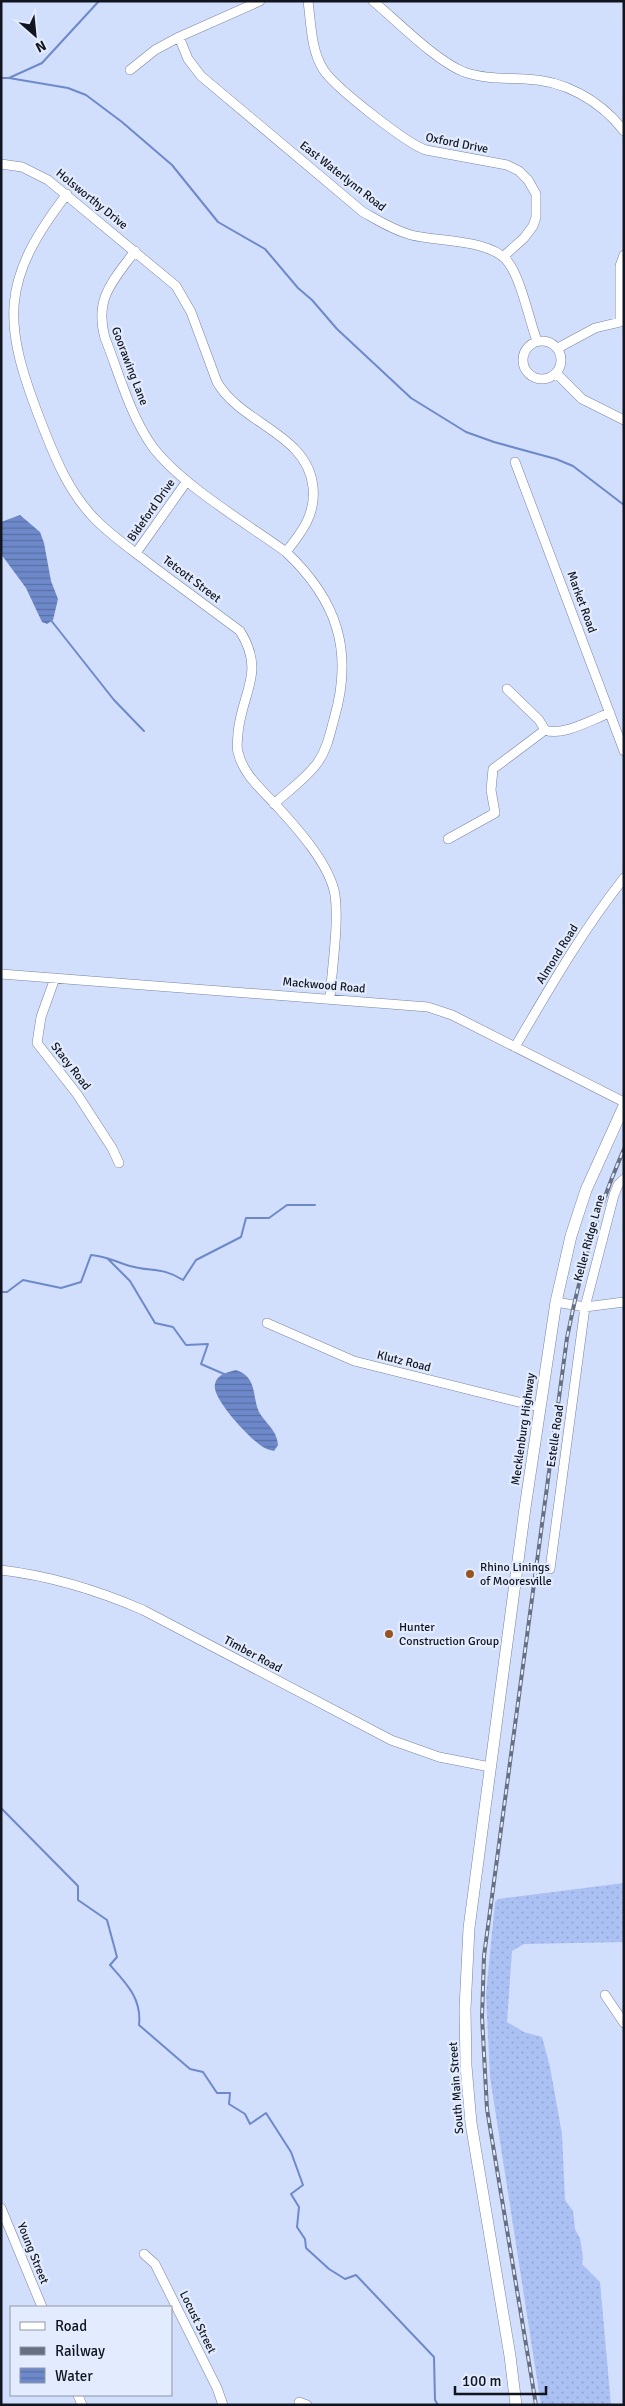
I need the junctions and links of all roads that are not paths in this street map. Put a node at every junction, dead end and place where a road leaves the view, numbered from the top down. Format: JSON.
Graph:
{"nodes":[{"id":1,"x":260,"y":1,"type":"edge"},
{"id":2,"x":308,"y":1,"type":"edge"},
{"id":3,"x":373,"y":1,"type":"edge"},
{"id":4,"x":179,"y":37,"type":"junction"},
{"id":5,"x":130,"y":70,"type":"dead end"},
{"id":6,"x":624,"y":131,"type":"edge"},
{"id":7,"x":1,"y":164,"type":"edge"},
{"id":8,"x":67,"y":194,"type":"junction"},
{"id":9,"x":135,"y":251,"type":"junction"},
{"id":10,"x":624,"y":254,"type":"edge"},
{"id":11,"x":504,"y":256,"type":"junction"},
{"id":12,"x":622,"y":321,"type":"edge"},
{"id":13,"x":536,"y":341,"type":"junction"},
{"id":14,"x":558,"y":348,"type":"junction"},
{"id":15,"x":556,"y":373,"type":"junction"},
{"id":16,"x":624,"y":420,"type":"edge"},
{"id":17,"x":516,"y":462,"type":"dead end"},
{"id":18,"x":187,"y":481,"type":"junction"},
{"id":19,"x":286,"y":552,"type":"junction"},
{"id":20,"x":136,"y":553,"type":"junction"},
{"id":21,"x":507,"y":689,"type":"dead end"},
{"id":22,"x":610,"y":713,"type":"junction"},
{"id":23,"x":545,"y":730,"type":"junction"},
{"id":24,"x":624,"y":751,"type":"edge"},
{"id":25,"x":274,"y":804,"type":"junction"},
{"id":26,"x":448,"y":838,"type":"dead end"},
{"id":27,"x":624,"y":878,"type":"edge"},
{"id":28,"x":1,"y":974,"type":"edge"},
{"id":29,"x":55,"y":978,"type":"junction"},
{"id":30,"x":330,"y":998,"type":"junction"},
{"id":31,"x":515,"y":1047,"type":"junction"},
{"id":32,"x":624,"y":1104,"type":"edge"},
{"id":33,"x":118,"y":1163,"type":"dead end"},
{"id":34,"x":624,"y":1179,"type":"edge"},
{"id":35,"x":556,"y":1302,"type":"junction"},
{"id":36,"x":624,"y":1302,"type":"edge"},
{"id":37,"x":585,"y":1307,"type":"junction"},
{"id":38,"x":268,"y":1323,"type":"dead end"},
{"id":39,"x":540,"y":1407,"type":"junction"},
{"id":40,"x":1,"y":1570,"type":"edge"},
{"id":41,"x":550,"y":1570,"type":"dead end"},
{"id":42,"x":490,"y":1767,"type":"junction"},
{"id":43,"x":605,"y":1995,"type":"dead end"},
{"id":44,"x":624,"y":2023,"type":"edge"},
{"id":45,"x":1,"y":2208,"type":"edge"},
{"id":46,"x":144,"y":2254,"type":"dead end"},
{"id":47,"x":42,"y":2306,"type":"edge"},
{"id":48,"x":223,"y":2405,"type":"edge"},
{"id":49,"x":516,"y":2405,"type":"edge"}],
"edges":[{"from":1,"to":4,"type":"street"},
{"from":2,"to":11,"type":"street","name":"Oxford Drive"},
{"from":3,"to":6,"type":"street"},
{"from":4,"to":5,"type":"street"},
{"from":4,"to":11,"type":"street","name":"East Waterlynn Road"},
{"from":7,"to":8,"type":"street","name":"Holsworthy Drive"},
{"from":8,"to":9,"type":"street","name":"Holsworthy Drive"},
{"from":8,"to":20,"type":"street","name":"Tetcott Street"},
{"from":9,"to":18,"type":"street","name":"Goorawing Lane"},
{"from":9,"to":19,"type":"street","name":"Holsworthy Drive"},
{"from":10,"to":12,"type":"street"},
{"from":11,"to":13,"type":"street"},
{"from":12,"to":14,"type":"street"},
{"from":13,"to":14,"type":"street"},
{"from":13,"to":15,"type":"street"},
{"from":14,"to":15,"type":"street"},
{"from":15,"to":16,"type":"street"},
{"from":17,"to":22,"type":"street","name":"Market Road"},
{"from":18,"to":19,"type":"street","name":"Goorawing Lane"},
{"from":18,"to":20,"type":"street","name":"Bideford Drive"},
{"from":19,"to":25,"type":"street","name":"Goorawing Lane"},
{"from":20,"to":25,"type":"street","name":"Tetcott Street"},
{"from":21,"to":23,"type":"street"},
{"from":22,"to":23,"type":"street"},
{"from":22,"to":24,"type":"street","name":"Market Road"},
{"from":23,"to":26,"type":"street"},
{"from":25,"to":30,"type":"street","name":"Tetcott Street"},
{"from":27,"to":31,"type":"street","name":"Almond Road"},
{"from":28,"to":29,"type":"street","name":"Mackwood Road"},
{"from":29,"to":30,"type":"street","name":"Mackwood Road"},
{"from":29,"to":33,"type":"street","name":"Stacy Road"},
{"from":30,"to":31,"type":"street","name":"Mackwood Road"},
{"from":31,"to":32,"type":"street","name":"Mackwood Road"},
{"from":32,"to":35,"type":"main road","name":"Mecklenburg Highway"},
{"from":34,"to":37,"type":"street","name":"Keller Ridge Lane"},
{"from":35,"to":37,"type":"street"},
{"from":35,"to":39,"type":"main road","name":"Mecklenburg Highway"},
{"from":36,"to":37,"type":"street"},
{"from":37,"to":41,"type":"street","name":"Estelle Road"},
{"from":38,"to":39,"type":"street","name":"Klutz Road"},
{"from":39,"to":42,"type":"main road","name":"Mecklenburg Highway"},
{"from":40,"to":42,"type":"street","name":"Timber Road"},
{"from":42,"to":49,"type":"main road","name":"South Main Street"},
{"from":43,"to":44,"type":"street"},
{"from":45,"to":47,"type":"street","name":"Young Street"},
{"from":46,"to":48,"type":"street","name":"Locust Street"}]}
